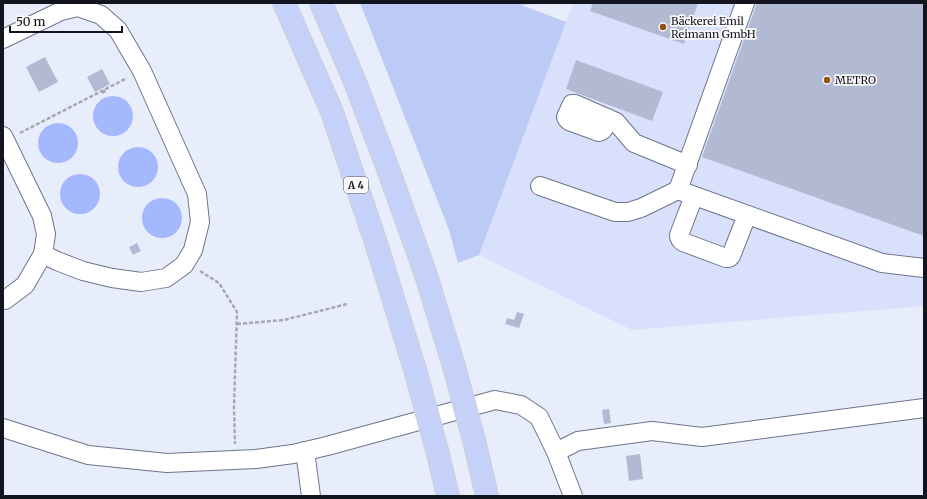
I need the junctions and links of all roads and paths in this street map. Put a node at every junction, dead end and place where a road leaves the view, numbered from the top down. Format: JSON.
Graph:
{"nodes":[{"id":1,"x":284,"y":3,"type":"edge"},
{"id":2,"x":321,"y":3,"type":"edge"},
{"id":3,"x":745,"y":3,"type":"edge"},
{"id":4,"x":77,"y":5,"type":"edge"},
{"id":5,"x":3,"y":39,"type":"edge"},
{"id":6,"x":142,"y":71,"type":"junction"},
{"id":7,"x":105,"y":89,"type":"junction"},
{"id":8,"x":102,"y":93,"type":"dead end"},
{"id":9,"x":608,"y":118,"type":"dead end"},
{"id":10,"x":4,"y":139,"type":"edge"},
{"id":11,"x":688,"y":165,"type":"junction"},
{"id":12,"x":540,"y":186,"type":"dead end"},
{"id":13,"x":686,"y":193,"type":"junction"},
{"id":14,"x":747,"y":215,"type":"junction"},
{"id":15,"x":43,"y":254,"type":"junction"},
{"id":16,"x":184,"y":265,"type":"junction"},
{"id":17,"x":924,"y":268,"type":"edge"},
{"id":18,"x":3,"y":300,"type":"edge"},
{"id":19,"x":347,"y":304,"type":"dead end"},
{"id":20,"x":237,"y":324,"type":"junction"},
{"id":21,"x":924,"y":408,"type":"edge"},
{"id":22,"x":3,"y":428,"type":"edge"},
{"id":23,"x":305,"y":451,"type":"junction"},
{"id":24,"x":556,"y":452,"type":"junction"},
{"id":25,"x":236,"y":460,"type":"junction"},
{"id":26,"x":311,"y":496,"type":"edge"},
{"id":27,"x":448,"y":496,"type":"edge"},
{"id":28,"x":487,"y":496,"type":"edge"},
{"id":29,"x":573,"y":496,"type":"edge"}],
"edges":[{"from":1,"to":27,"type":"highway","number":"A 4","bridge":true},
{"from":2,"to":28,"type":"highway","bridge":true},
{"from":3,"to":11,"type":"lane"},
{"from":4,"to":5,"type":"lane"},
{"from":4,"to":6,"type":"lane"},
{"from":6,"to":7,"type":"path"},
{"from":6,"to":16,"type":"lane"},
{"from":7,"to":8,"type":"path"},
{"from":7,"to":10,"type":"path"},
{"from":9,"to":11,"type":"lane"},
{"from":10,"to":15,"type":"lane"},
{"from":11,"to":13,"type":"lane"},
{"from":12,"to":13,"type":"lane"},
{"from":13,"to":14,"type":"lane"},
{"from":13,"to":14,"type":"lane"},
{"from":14,"to":17,"type":"lane"},
{"from":15,"to":16,"type":"lane"},
{"from":15,"to":18,"type":"lane"},
{"from":16,"to":20,"type":"path"},
{"from":19,"to":20,"type":"path"},
{"from":20,"to":25,"type":"path"},
{"from":21,"to":24,"type":"lane"},
{"from":22,"to":25,"type":"lane"},
{"from":23,"to":24,"type":"lane"},
{"from":23,"to":25,"type":"lane"},
{"from":23,"to":26,"type":"lane"},
{"from":24,"to":29,"type":"lane"}]}
